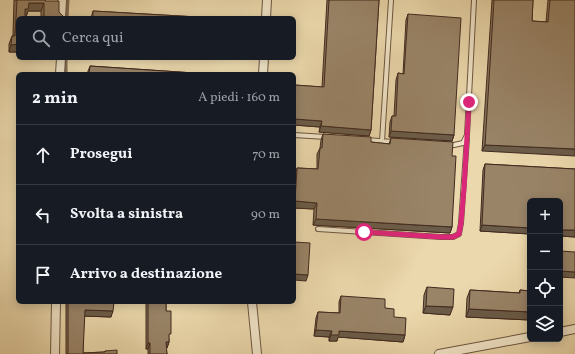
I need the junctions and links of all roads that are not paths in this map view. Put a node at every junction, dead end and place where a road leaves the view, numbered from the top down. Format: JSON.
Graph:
{"nodes":[{"id":1,"x":62,"y":0,"type":"edge"},
{"id":2,"x":267,"y":0,"type":"edge"},
{"id":3,"x":391,"y":0,"type":"edge"},
{"id":4,"x":474,"y":0,"type":"edge"},
{"id":5,"x":61,"y":16,"type":"edge"},
{"id":6,"x":266,"y":16,"type":"edge"},
{"id":7,"x":60,"y":60,"type":"edge"},
{"id":8,"x":264,"y":60,"type":"edge"},
{"id":9,"x":60,"y":72,"type":"edge"},
{"id":10,"x":263,"y":72,"type":"edge"},
{"id":11,"x":296,"y":135,"type":"edge"},
{"id":12,"x":467,"y":135,"type":"junction"},
{"id":13,"x":334,"y":138,"type":"edge"},
{"id":14,"x":358,"y":139,"type":"edge"},
{"id":15,"x":382,"y":141,"type":"junction"},
{"id":16,"x":396,"y":142,"type":"edge"},
{"id":17,"x":440,"y":144,"type":"edge"},
{"id":18,"x":318,"y":230,"type":"dead end"},
{"id":19,"x":56,"y":304,"type":"edge"},
{"id":20,"x":252,"y":304,"type":"edge"},
{"id":21,"x":575,"y":329,"type":"edge"},
{"id":22,"x":563,"y":331,"type":"edge"},
{"id":23,"x":527,"y":338,"type":"edge"},
{"id":24,"x":55,"y":354,"type":"edge"},
{"id":25,"x":257,"y":354,"type":"edge"},
{"id":26,"x":439,"y":354,"type":"edge"}],
"edges":[{"from":1,"to":5,"type":"street"},
{"from":2,"to":6,"type":"street"},
{"from":3,"to":15,"type":"lane"},
{"from":4,"to":12,"type":"lane"},
{"from":7,"to":9,"type":"street"},
{"from":8,"to":10,"type":"street"},
{"from":11,"to":13,"type":"lane"},
{"from":12,"to":17,"type":"lane"},
{"from":12,"to":18,"type":"lane"},
{"from":14,"to":15,"type":"lane"},
{"from":15,"to":16,"type":"lane"},
{"from":19,"to":24,"type":"street"},
{"from":20,"to":25,"type":"street"},
{"from":21,"to":22,"type":"street"},
{"from":23,"to":26,"type":"street"}]}
